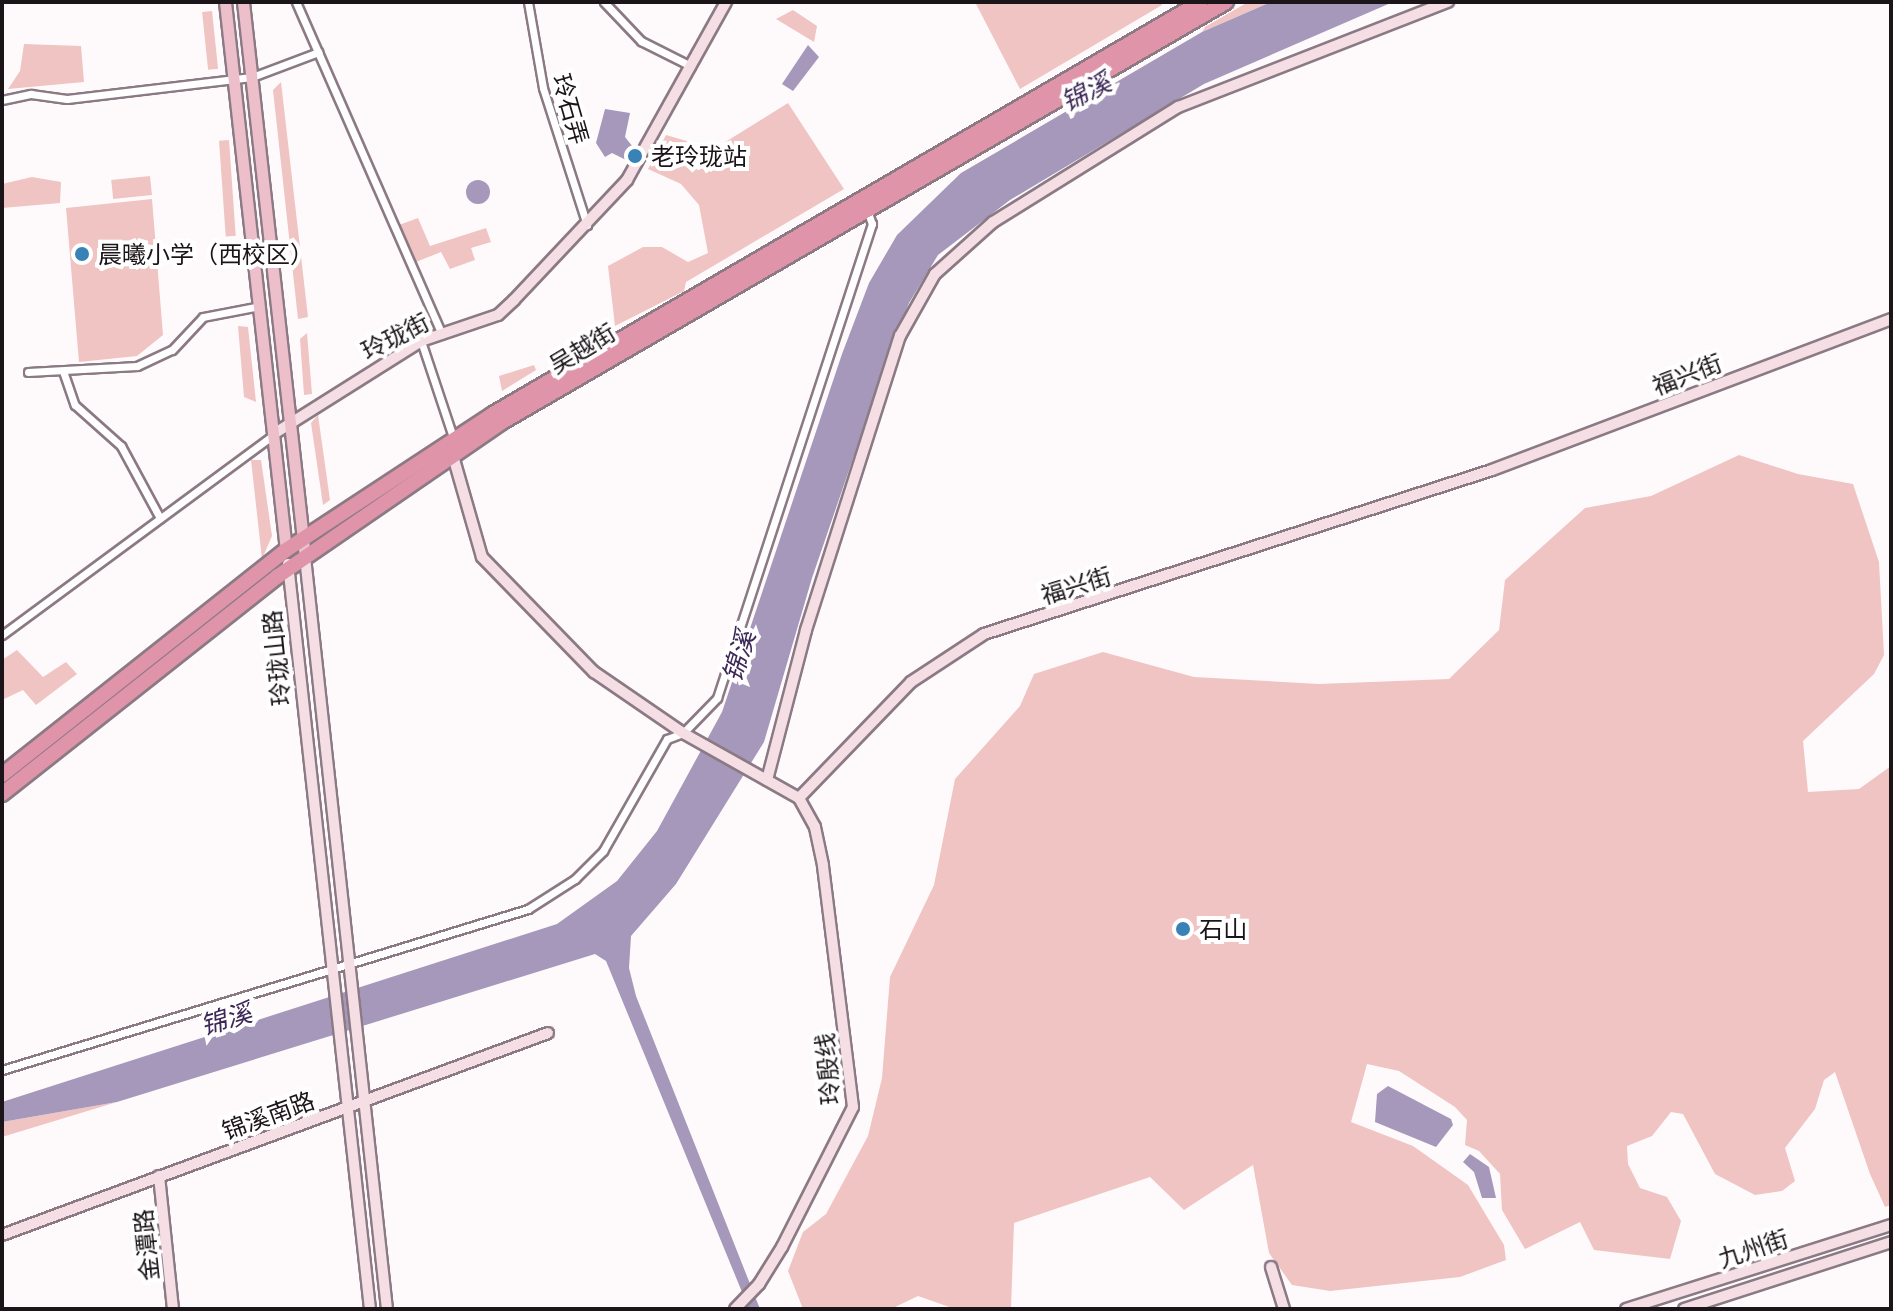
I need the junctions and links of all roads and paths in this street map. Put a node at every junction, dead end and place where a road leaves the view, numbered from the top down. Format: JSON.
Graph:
{"nodes":[{"id":1,"x":225,"y":2,"type":"edge"},
{"id":2,"x":243,"y":2,"type":"edge"},
{"id":3,"x":296,"y":2,"type":"edge"},
{"id":4,"x":528,"y":2,"type":"edge"},
{"id":5,"x":604,"y":2,"type":"edge"},
{"id":6,"x":726,"y":2,"type":"edge"},
{"id":7,"x":1201,"y":2,"type":"edge"},
{"id":8,"x":1226,"y":2,"type":"edge"},
{"id":9,"x":1448,"y":2,"type":"edge"},
{"id":10,"x":318,"y":52,"type":"junction"},
{"id":11,"x":691,"y":66,"type":"junction"},
{"id":12,"x":252,"y":77,"type":"junction"},
{"id":13,"x":233,"y":78,"type":"junction"},
{"id":14,"x":2,"y":100,"type":"edge"},
{"id":15,"x":866,"y":208,"type":"junction"},
{"id":16,"x":587,"y":225,"type":"junction"},
{"id":17,"x":260,"y":306,"type":"junction"},
{"id":18,"x":1891,"y":319,"type":"edge"},
{"id":19,"x":442,"y":334,"type":"junction"},
{"id":20,"x":421,"y":341,"type":"junction"},
{"id":21,"x":63,"y":371,"type":"junction"},
{"id":22,"x":28,"y":372,"type":"dead end"},
{"id":23,"x":291,"y":420,"type":"junction"},
{"id":24,"x":275,"y":433,"type":"junction"},
{"id":25,"x":454,"y":440,"type":"junction"},
{"id":26,"x":453,"y":456,"type":"junction"},
{"id":27,"x":160,"y":518,"type":"junction"},
{"id":28,"x":304,"y":549,"type":"junction"},
{"id":29,"x":286,"y":550,"type":"junction"},
{"id":30,"x":288,"y":568,"type":"junction"},
{"id":31,"x":2,"y":635,"type":"edge"},
{"id":32,"x":683,"y":733,"type":"junction"},
{"id":33,"x":2,"y":775,"type":"edge"},
{"id":34,"x":767,"y":780,"type":"junction"},
{"id":35,"x":2,"y":794,"type":"edge"},
{"id":36,"x":799,"y":798,"type":"junction"},
{"id":37,"x":349,"y":964,"type":"junction"},
{"id":38,"x":333,"y":969,"type":"junction"},
{"id":39,"x":548,"y":1033,"type":"dead end"},
{"id":40,"x":2,"y":1070,"type":"edge"},
{"id":41,"x":364,"y":1101,"type":"junction"},
{"id":42,"x":348,"y":1107,"type":"junction"},
{"id":43,"x":159,"y":1176,"type":"junction"},
{"id":44,"x":1891,"y":1225,"type":"edge"},
{"id":45,"x":2,"y":1235,"type":"edge"},
{"id":46,"x":1891,"y":1242,"type":"edge"},
{"id":47,"x":1271,"y":1267,"type":"dead end"},
{"id":48,"x":738,"y":1306,"type":"edge"},
{"id":49,"x":173,"y":1309,"type":"edge"},
{"id":50,"x":370,"y":1309,"type":"edge"},
{"id":51,"x":387,"y":1309,"type":"edge"},
{"id":52,"x":1284,"y":1309,"type":"edge"},
{"id":53,"x":1626,"y":1309,"type":"edge"},
{"id":54,"x":1684,"y":1309,"type":"edge"}],
"edges":[{"from":1,"to":13,"type":"main road","name":"玲珑山路"},
{"from":2,"to":12,"type":"main road","name":"玲珑山路"},
{"from":3,"to":10,"type":"street"},
{"from":4,"to":16,"type":"street","name":"玲石弄"},
{"from":5,"to":11,"type":"street"},
{"from":6,"to":11,"type":"street","name":"玲珑街"},
{"from":7,"to":25,"type":"highway","name":"吴越街"},
{"from":8,"to":15,"type":"highway","name":"吴越街"},
{"from":9,"to":34,"type":"street"},
{"from":10,"to":12,"type":"street"},
{"from":10,"to":19,"type":"street"},
{"from":11,"to":16,"type":"street","name":"玲珑街"},
{"from":12,"to":13,"type":"street"},
{"from":12,"to":23,"type":"main road","name":"玲珑山路"},
{"from":13,"to":14,"type":"street"},
{"from":13,"to":17,"type":"main road","name":"玲珑山路"},
{"from":15,"to":26,"type":"highway","name":"吴越街"},
{"from":15,"to":32,"type":"street"},
{"from":16,"to":19,"type":"street","name":"玲珑街"},
{"from":17,"to":21,"type":"street"},
{"from":17,"to":24,"type":"main road","name":"玲珑山路"},
{"from":18,"to":36,"type":"street","name":"福兴街"},
{"from":19,"to":20,"type":"street","name":"玲珑街"},
{"from":20,"to":23,"type":"street","name":"玲珑街"},
{"from":20,"to":25,"type":"street"},
{"from":21,"to":22,"type":"street"},
{"from":21,"to":27,"type":"street"},
{"from":23,"to":24,"type":"street","name":"玲珑街"},
{"from":23,"to":28,"type":"main road","name":"玲珑山路"},
{"from":24,"to":27,"type":"street","name":"玲珑街"},
{"from":24,"to":29,"type":"main road","name":"玲珑山路"},
{"from":25,"to":28,"type":"highway","name":"吴越街"},
{"from":26,"to":28,"type":"highway","name":"吴越街"},
{"from":26,"to":32,"type":"street"},
{"from":27,"to":31,"type":"street","name":"玲珑街"},
{"from":28,"to":29,"type":"highway","name":"吴越街"},
{"from":28,"to":30,"type":"highway","name":"吴越街"},
{"from":28,"to":37,"type":"street","name":"玲珑山路"},
{"from":29,"to":30,"type":"street","name":"玲珑山路"},
{"from":29,"to":33,"type":"highway","name":"吴越街"},
{"from":30,"to":35,"type":"highway","name":"吴越街"},
{"from":30,"to":38,"type":"street","name":"玲珑山路"},
{"from":32,"to":34,"type":"street"},
{"from":32,"to":37,"type":"street"},
{"from":34,"to":36,"type":"street"},
{"from":36,"to":48,"type":"street","name":"玲殷线"},
{"from":37,"to":38,"type":"street"},
{"from":37,"to":41,"type":"street","name":"玲珑山路"},
{"from":38,"to":40,"type":"street"},
{"from":38,"to":42,"type":"street","name":"玲珑山路"},
{"from":39,"to":41,"type":"street","name":"锦溪南路"},
{"from":41,"to":42,"type":"street","name":"锦溪南路"},
{"from":41,"to":51,"type":"street","name":"玲珑山路"},
{"from":42,"to":43,"type":"street","name":"锦溪南路"},
{"from":42,"to":50,"type":"street","name":"玲珑山路"},
{"from":43,"to":45,"type":"street","name":"锦溪南路"},
{"from":43,"to":49,"type":"street","name":"金潭路"},
{"from":44,"to":53,"type":"street","name":"九州街"},
{"from":46,"to":54,"type":"street","name":"九州街"},
{"from":47,"to":52,"type":"street"}]}
